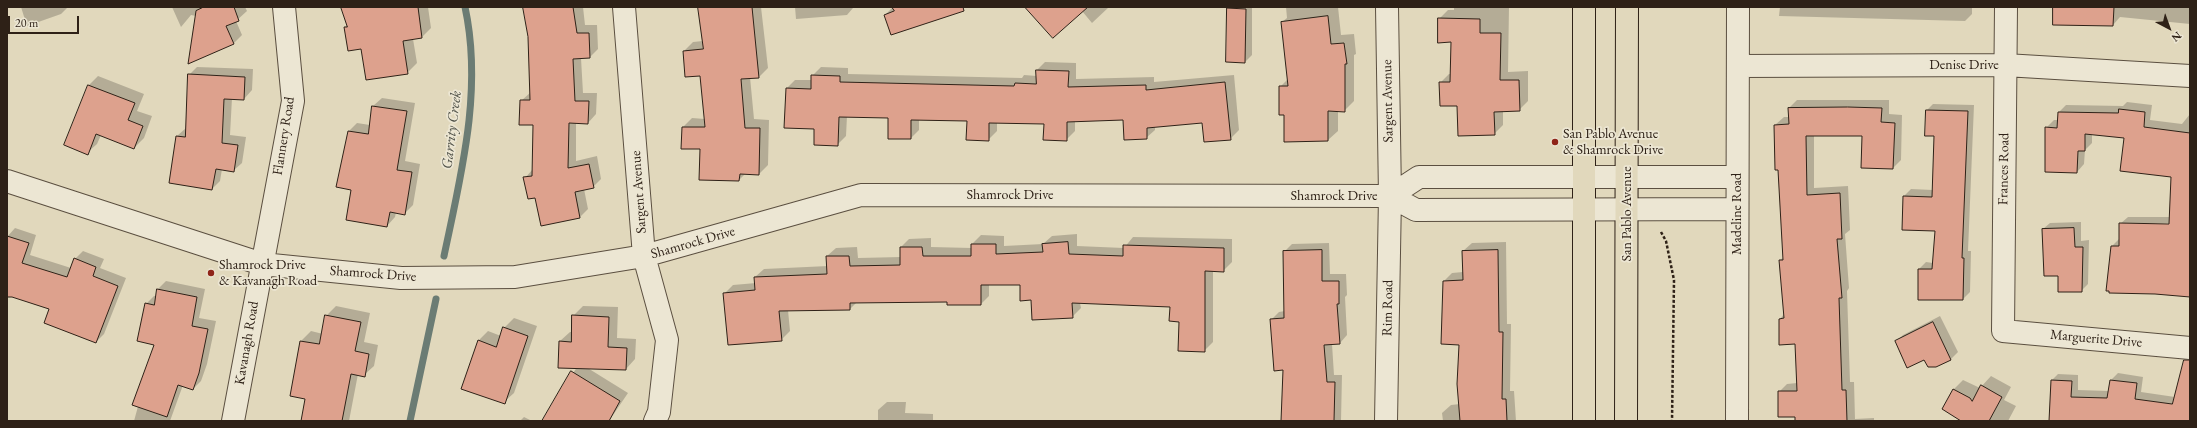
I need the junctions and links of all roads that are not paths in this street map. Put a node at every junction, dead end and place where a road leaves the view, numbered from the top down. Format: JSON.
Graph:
{"nodes":[{"id":1,"x":284,"y":7,"type":"edge"},
{"id":2,"x":624,"y":7,"type":"edge"},
{"id":3,"x":1387,"y":7,"type":"edge"},
{"id":4,"x":1584,"y":7,"type":"edge"},
{"id":5,"x":1627,"y":7,"type":"edge"},
{"id":6,"x":1738,"y":7,"type":"edge"},
{"id":7,"x":2006,"y":7,"type":"edge"},
{"id":8,"x":2006,"y":65,"type":"junction"},
{"id":9,"x":1738,"y":66,"type":"junction"},
{"id":10,"x":2190,"y":76,"type":"edge"},
{"id":11,"x":1628,"y":177,"type":"junction"},
{"id":12,"x":1737,"y":177,"type":"junction"},
{"id":13,"x":1584,"y":178,"type":"junction"},
{"id":14,"x":7,"y":182,"type":"edge"},
{"id":15,"x":1390,"y":196,"type":"junction"},
{"id":16,"x":1583,"y":210,"type":"junction"},
{"id":17,"x":1737,"y":210,"type":"junction"},
{"id":18,"x":1627,"y":211,"type":"junction"},
{"id":19,"x":644,"y":256,"type":"junction"},
{"id":20,"x":262,"y":264,"type":"junction"},
{"id":21,"x":2003,"y":330,"type":"joint"},
{"id":22,"x":2190,"y":348,"type":"edge"},
{"id":23,"x":233,"y":421,"type":"edge"},
{"id":24,"x":655,"y":421,"type":"edge"},
{"id":25,"x":1386,"y":421,"type":"edge"},
{"id":26,"x":1584,"y":421,"type":"edge"},
{"id":27,"x":1626,"y":421,"type":"edge"},
{"id":28,"x":1737,"y":421,"type":"edge"}],
"edges":[{"from":1,"to":20,"type":"street","name":"Flannery Road"},
{"from":2,"to":19,"type":"street","name":"Sargent Avenue"},
{"from":3,"to":15,"type":"street","name":"Sargent Avenue"},
{"from":4,"to":13,"type":"main road"},
{"from":5,"to":11,"type":"main road","name":"San Pablo Avenue"},
{"from":6,"to":9,"type":"street","name":"Madeline Road"},
{"from":7,"to":8,"type":"street","name":"Frances Road"},
{"from":8,"to":9,"type":"street","name":"Denise Drive"},
{"from":8,"to":10,"type":"street","name":"Denise Drive"},
{"from":8,"to":21,"type":"street","name":"Frances Road"},
{"from":9,"to":12,"type":"street","name":"Madeline Road"},
{"from":11,"to":12,"type":"street","name":"Shamrock Drive"},
{"from":11,"to":13,"type":"street","name":"Shamrock Drive"},
{"from":11,"to":18,"type":"main road","name":"San Pablo Avenue"},
{"from":12,"to":17,"type":"street","name":"Madeline Road"},
{"from":13,"to":15,"type":"street","name":"Shamrock Drive"},
{"from":13,"to":16,"type":"main road"},
{"from":14,"to":20,"type":"street","name":"Shamrock Drive"},
{"from":15,"to":16,"type":"street","name":"Shamrock Drive"},
{"from":15,"to":19,"type":"street","name":"Shamrock Drive"},
{"from":15,"to":25,"type":"street","name":"Rim Road"},
{"from":16,"to":18,"type":"street","name":"Shamrock Drive"},
{"from":16,"to":26,"type":"main road"},
{"from":17,"to":18,"type":"street","name":"Shamrock Drive"},
{"from":17,"to":28,"type":"street","name":"Madeline Road"},
{"from":18,"to":27,"type":"main road","name":"San Pablo Avenue"},
{"from":19,"to":20,"type":"street","name":"Shamrock Drive"},
{"from":19,"to":24,"type":"street","name":"Sargent Avenue"},
{"from":20,"to":23,"type":"street","name":"Kavanagh Road"},
{"from":21,"to":22,"type":"street","name":"Marguerite Drive"}]}
